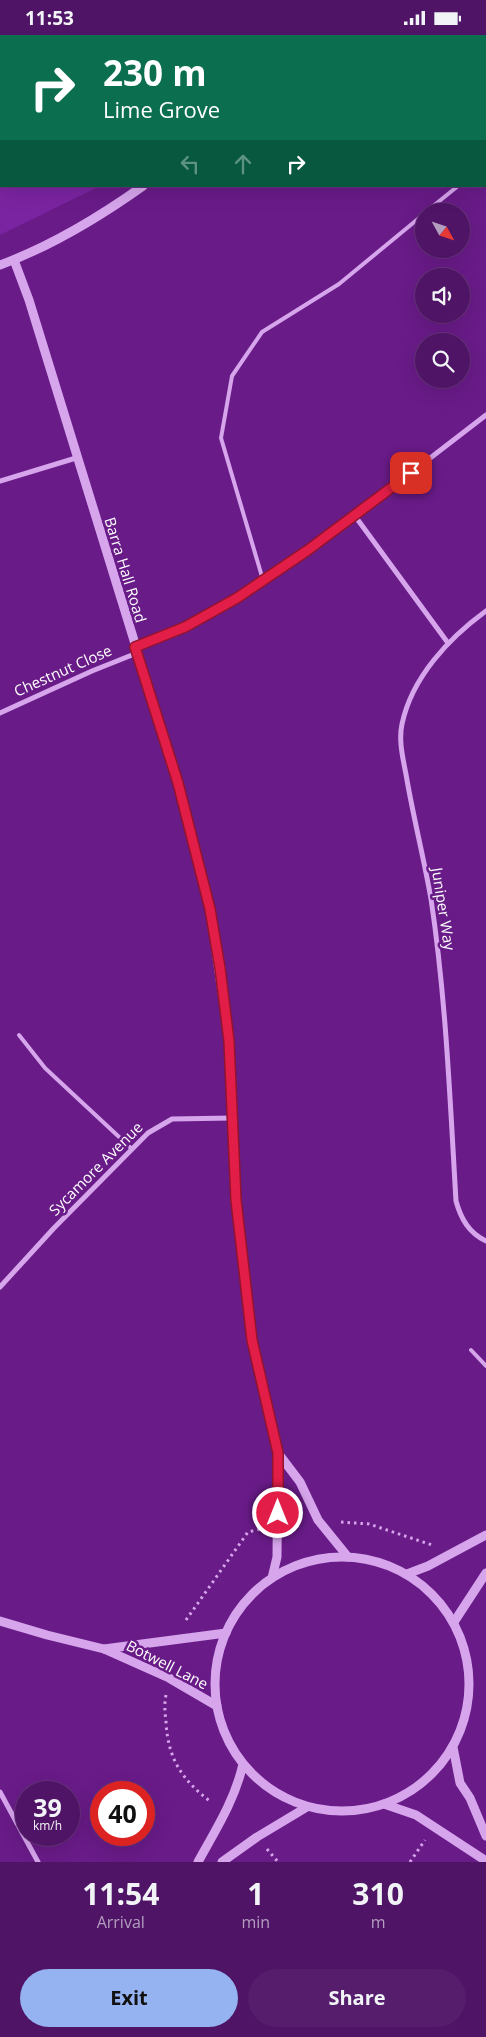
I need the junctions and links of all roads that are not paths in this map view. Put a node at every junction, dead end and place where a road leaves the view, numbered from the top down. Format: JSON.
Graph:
{"nodes":[{"id":1,"x":141,"y":187,"type":"edge"},
{"id":2,"x":457,"y":187,"type":"edge"},
{"id":3,"x":437,"y":203,"type":"edge"},
{"id":4,"x":415,"y":221,"type":"edge"},
{"id":5,"x":14,"y":260,"type":"junction"},
{"id":6,"x":0,"y":265,"type":"edge"},
{"id":7,"x":486,"y":415,"type":"edge"},
{"id":8,"x":76,"y":458,"type":"junction"},
{"id":9,"x":0,"y":481,"type":"edge"},
{"id":10,"x":354,"y":516,"type":"junction"},
{"id":11,"x":263,"y":581,"type":"junction"},
{"id":12,"x":486,"y":611,"type":"edge"},
{"id":13,"x":448,"y":643,"type":"junction"},
{"id":14,"x":136,"y":650,"type":"junction"},
{"id":15,"x":0,"y":713,"type":"edge"},
{"id":16,"x":19,"y":1035,"type":"dead end"},
{"id":17,"x":232,"y":1118,"type":"junction"},
{"id":18,"x":132,"y":1149,"type":"junction"},
{"id":19,"x":486,"y":1241,"type":"edge"},
{"id":20,"x":0,"y":1287,"type":"edge"},
{"id":21,"x":471,"y":1349,"type":"dead end"},
{"id":22,"x":486,"y":1366,"type":"edge"},
{"id":23,"x":278,"y":1453,"type":"junction"},
{"id":24,"x":486,"y":1535,"type":"edge"},
{"id":25,"x":348,"y":1557,"type":"junction"},
{"id":26,"x":486,"y":1573,"type":"edge"},
{"id":27,"x":406,"y":1574,"type":"junction"},
{"id":28,"x":272,"y":1578,"type":"junction"},
{"id":29,"x":0,"y":1621,"type":"edge"},
{"id":30,"x":454,"y":1623,"type":"junction"},
{"id":31,"x":226,"y":1633,"type":"junction"},
{"id":32,"x":104,"y":1649,"type":"junction"},
{"id":33,"x":217,"y":1706,"type":"junction"},
{"id":34,"x":452,"y":1747,"type":"junction"},
{"id":35,"x":243,"y":1764,"type":"junction"},
{"id":36,"x":0,"y":1792,"type":"edge"},
{"id":37,"x":384,"y":1804,"type":"junction"},
{"id":38,"x":307,"y":1807,"type":"junction"},
{"id":39,"x":486,"y":1836,"type":"edge"},
{"id":40,"x":486,"y":1861,"type":"edge"},
{"id":41,"x":38,"y":1862,"type":"edge"},
{"id":42,"x":198,"y":1862,"type":"edge"},
{"id":43,"x":222,"y":1862,"type":"edge"}],
"edges":[{"from":1,"to":5,"type":"street"},
{"from":2,"to":3,"type":"lane"},
{"from":4,"to":11,"type":"lane"},
{"from":5,"to":6,"type":"street"},
{"from":5,"to":8,"type":"street","name":"Barra Hall Road"},
{"from":7,"to":10,"type":"street","name":"Chestnut Close"},
{"from":8,"to":9,"type":"street"},
{"from":8,"to":14,"type":"street","name":"Barra Hall Road"},
{"from":10,"to":11,"type":"street","name":"Chestnut Close"},
{"from":10,"to":13,"type":"street"},
{"from":11,"to":14,"type":"street","name":"Chestnut Close"},
{"from":12,"to":13,"type":"street","name":"Juniper Way"},
{"from":13,"to":19,"type":"street","name":"Juniper Way"},
{"from":14,"to":15,"type":"street","name":"Chestnut Close"},
{"from":14,"to":17,"type":"street","name":"Barra Hall Road"},
{"from":16,"to":18,"type":"lane"},
{"from":17,"to":18,"type":"street","name":"Sycamore Avenue"},
{"from":17,"to":23,"type":"street","name":"Barra Hall Road"},
{"from":18,"to":20,"type":"street","name":"Sycamore Avenue"},
{"from":21,"to":22,"type":"lane"},
{"from":23,"to":25,"type":"street","name":"Barra Hall Road"},
{"from":23,"to":28,"type":"street","name":"Barra Hall Road"},
{"from":24,"to":27,"type":"street"},
{"from":25,"to":27,"type":"street"},
{"from":25,"to":28,"type":"street"},
{"from":26,"to":30,"type":"street"},
{"from":27,"to":30,"type":"street"},
{"from":28,"to":31,"type":"street"},
{"from":29,"to":32,"type":"street","name":"Botwell Lane"},
{"from":30,"to":34,"type":"street"},
{"from":31,"to":32,"type":"street","name":"Botwell Lane"},
{"from":31,"to":33,"type":"street"},
{"from":32,"to":33,"type":"street","name":"Botwell Lane"},
{"from":33,"to":35,"type":"street"},
{"from":34,"to":37,"type":"street"},
{"from":34,"to":39,"type":"street"},
{"from":35,"to":38,"type":"street"},
{"from":35,"to":42,"type":"street"},
{"from":36,"to":41,"type":"street"},
{"from":37,"to":38,"type":"street"},
{"from":37,"to":40,"type":"street"},
{"from":38,"to":43,"type":"street"}]}
